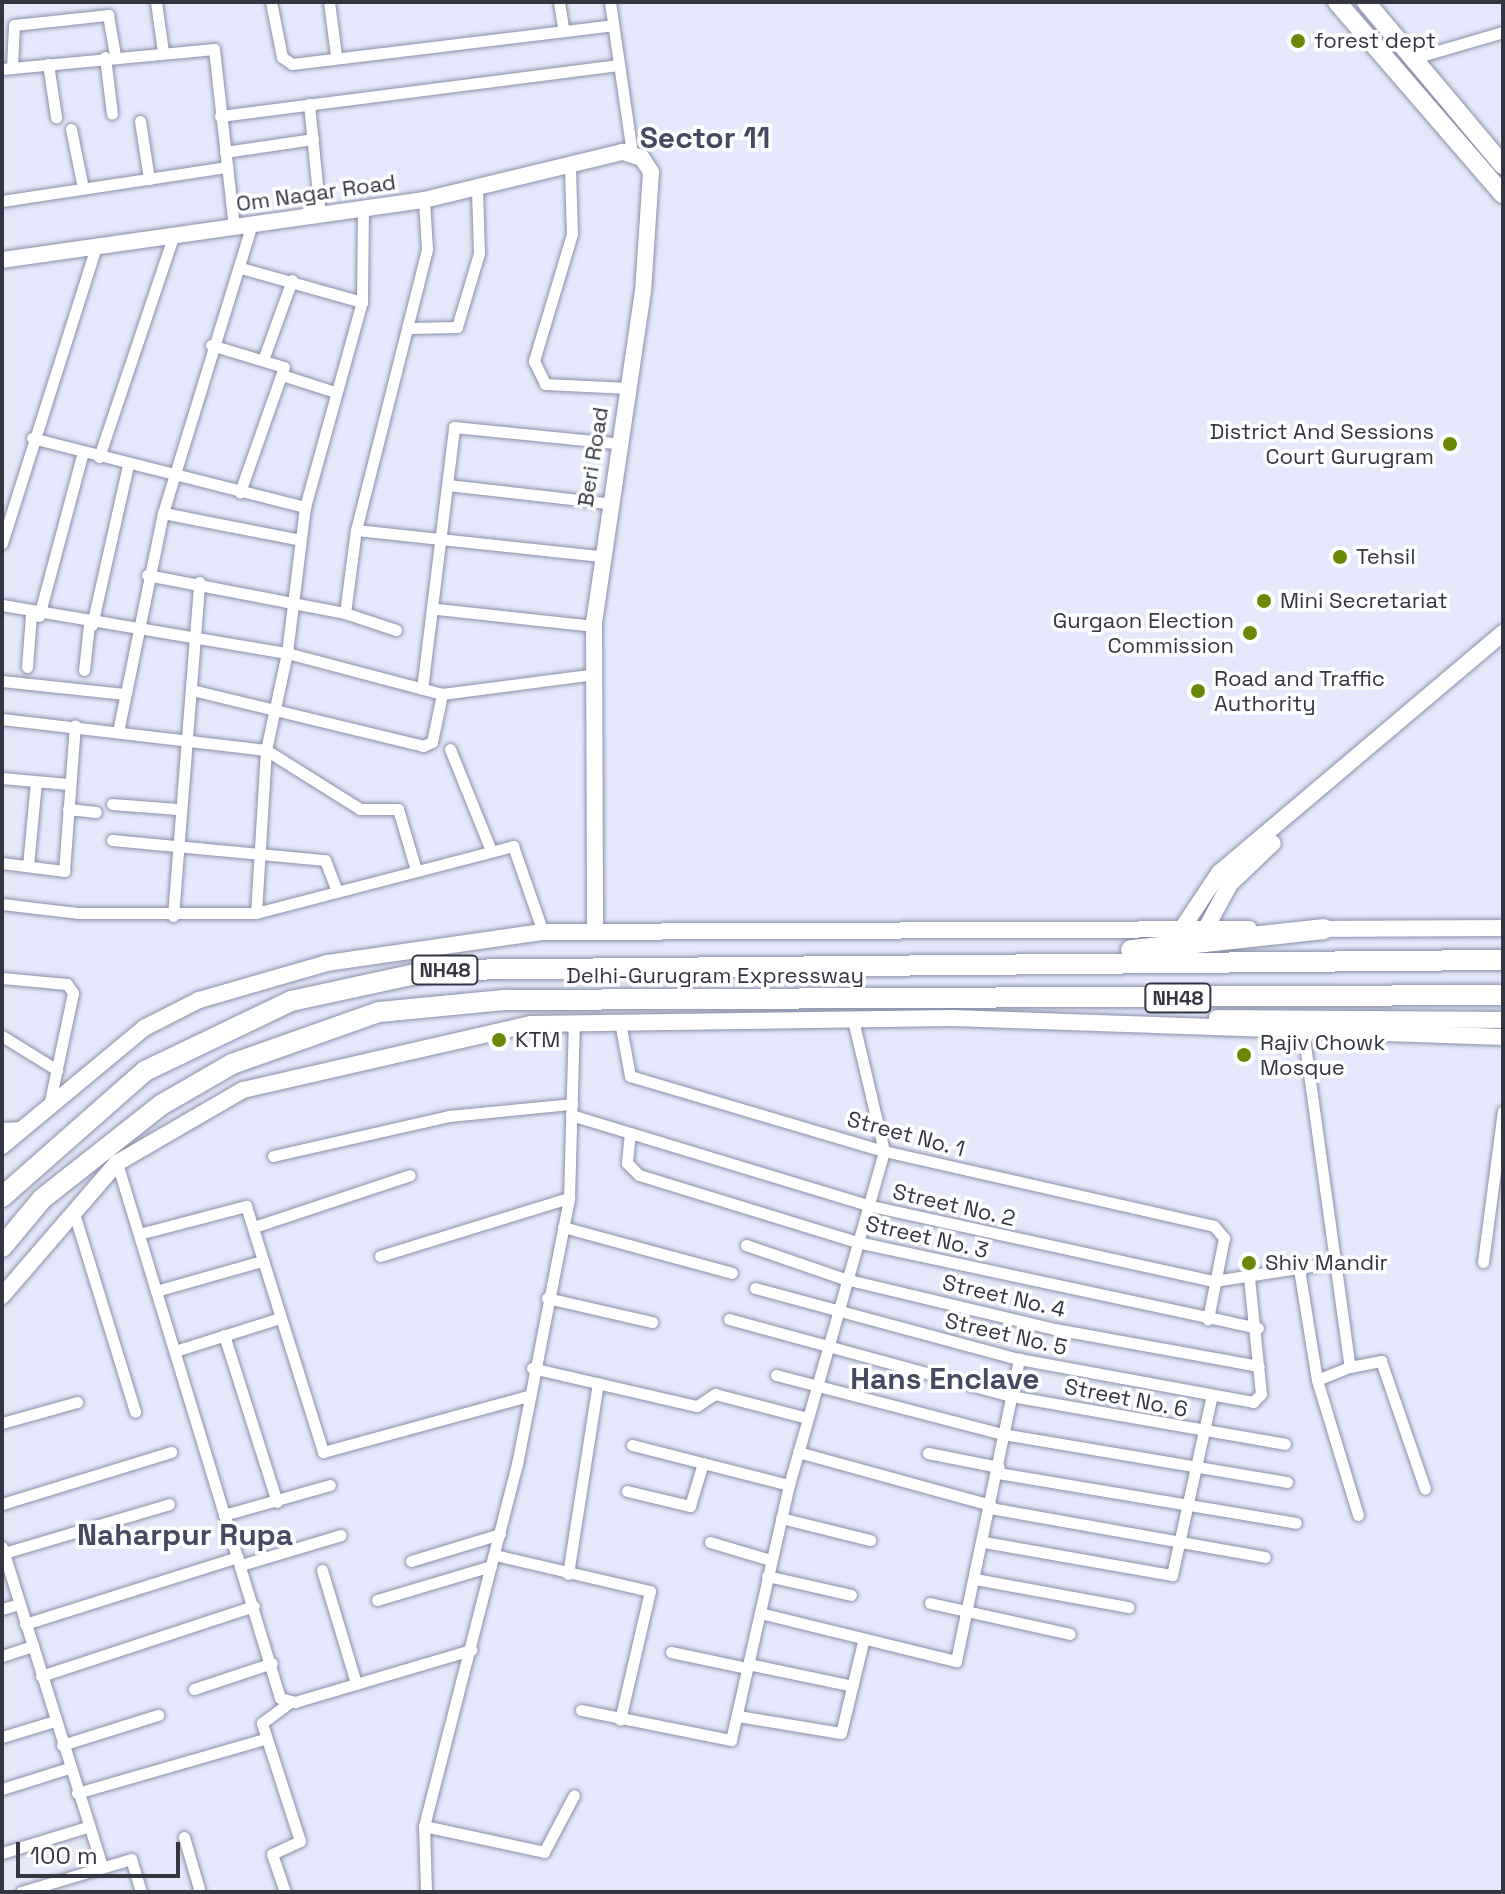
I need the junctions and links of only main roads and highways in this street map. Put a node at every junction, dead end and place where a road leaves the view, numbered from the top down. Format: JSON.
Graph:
{"nodes":[{"id":1,"x":1337,"y":2,"type":"edge"},
{"id":2,"x":1366,"y":2,"type":"edge"},
{"id":3,"x":632,"y":152,"type":"joint"},
{"id":4,"x":1503,"y":165,"type":"edge"},
{"id":5,"x":1503,"y":194,"type":"edge"},
{"id":6,"x":2,"y":260,"type":"edge"},
{"id":7,"x":1503,"y":633,"type":"edge"},
{"id":8,"x":1503,"y":648,"type":"edge"},
{"id":9,"x":1503,"y":928,"type":"edge"},
{"id":10,"x":1324,"y":929,"type":"junction"},
{"id":11,"x":1181,"y":930,"type":"junction"},
{"id":12,"x":1205,"y":930,"type":"junction"},
{"id":13,"x":595,"y":931,"type":"junction"},
{"id":14,"x":1503,"y":960,"type":"edge"},
{"id":15,"x":956,"y":965,"type":"junction"},
{"id":16,"x":1503,"y":995,"type":"edge"},
{"id":17,"x":911,"y":1000,"type":"junction"},
{"id":18,"x":953,"y":1018,"type":"junction"},
{"id":19,"x":1503,"y":1020,"type":"edge"},
{"id":20,"x":1302,"y":1023,"type":"junction"},
{"id":21,"x":1503,"y":1037,"type":"edge"},
{"id":22,"x":2,"y":1146,"type":"edge"},
{"id":23,"x":2,"y":1197,"type":"edge"},
{"id":24,"x":2,"y":1247,"type":"edge"},
{"id":25,"x":2,"y":1296,"type":"edge"}],
"edges":[{"from":1,"to":5,"type":"main road"},
{"from":2,"to":4,"type":"main road"},
{"from":3,"to":6,"type":"main road","name":"Om Nagar Road"},
{"from":3,"to":13,"type":"main road","name":"Beri Road"},
{"from":7,"to":11,"type":"main road"},
{"from":8,"to":12,"type":"main road"},
{"from":9,"to":10,"type":"main road"},
{"from":10,"to":12,"type":"main road"},
{"from":10,"to":15,"type":"highway"},
{"from":11,"to":12,"type":"main road"},
{"from":11,"to":13,"type":"main road"},
{"from":13,"to":22,"type":"main road"},
{"from":14,"to":15,"type":"highway","name":"Delhi-Gurugram Expressway","number":"NH48"},
{"from":15,"to":23,"type":"highway","name":"Delhi-Gurugram Expressway","number":"NH48"},
{"from":16,"to":17,"type":"highway","name":"Delhi-Gurugram Expressway","number":"NH48"},
{"from":17,"to":18,"type":"main road"},
{"from":17,"to":24,"type":"highway","name":"Delhi-Gurugram Expressway","number":"NH48"},
{"from":18,"to":20,"type":"main road"},
{"from":18,"to":25,"type":"main road"},
{"from":19,"to":20,"type":"main road"},
{"from":20,"to":21,"type":"main road"}]}
